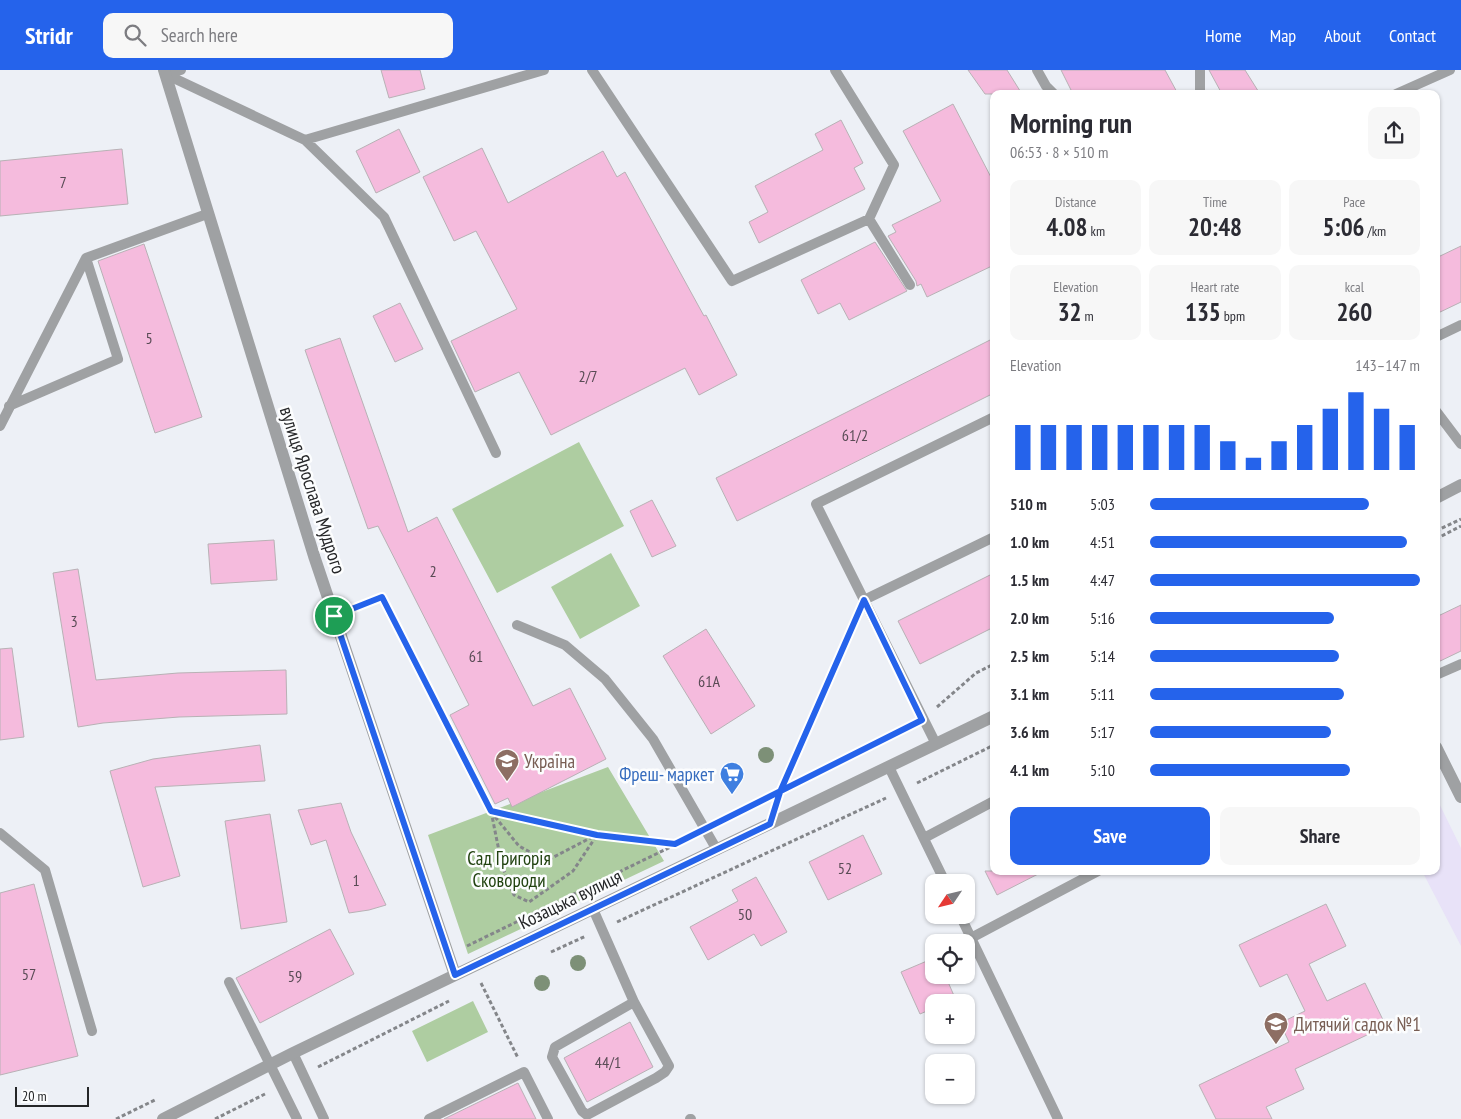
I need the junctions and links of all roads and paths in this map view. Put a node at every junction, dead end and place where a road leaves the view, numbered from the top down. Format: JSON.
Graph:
{"nodes":[{"id":1,"x":182,"y":70,"type":"edge"},
{"id":2,"x":544,"y":70,"type":"edge"},
{"id":3,"x":592,"y":70,"type":"edge"},
{"id":4,"x":835,"y":70,"type":"edge"},
{"id":5,"x":1038,"y":70,"type":"edge"},
{"id":6,"x":1200,"y":70,"type":"edge"},
{"id":7,"x":1450,"y":70,"type":"edge"},
{"id":8,"x":164,"y":72,"type":"edge"},
{"id":9,"x":1050,"y":90,"type":"edge"},
{"id":10,"x":1200,"y":90,"type":"edge"},
{"id":11,"x":1405,"y":90,"type":"edge"},
{"id":12,"x":305,"y":140,"type":"junction"},
{"id":13,"x":207,"y":214,"type":"junction"},
{"id":14,"x":869,"y":219,"type":"junction"},
{"id":15,"x":86,"y":258,"type":"junction"},
{"id":16,"x":910,"y":285,"type":"dead end"},
{"id":17,"x":1461,"y":325,"type":"edge"},
{"id":18,"x":1440,"y":335,"type":"edge"},
{"id":19,"x":9,"y":406,"type":"junction"},
{"id":20,"x":1440,"y":416,"type":"edge"},
{"id":21,"x":990,"y":419,"type":"edge"},
{"id":22,"x":0,"y":426,"type":"edge"},
{"id":23,"x":1461,"y":444,"type":"edge"},
{"id":24,"x":496,"y":453,"type":"dead end"},
{"id":25,"x":1461,"y":485,"type":"edge"},
{"id":26,"x":1440,"y":496,"type":"edge"},
{"id":27,"x":1461,"y":519,"type":"edge"},
{"id":28,"x":1461,"y":526,"type":"edge"},
{"id":29,"x":1440,"y":529,"type":"edge"},
{"id":30,"x":1440,"y":537,"type":"edge"},
{"id":31,"x":990,"y":539,"type":"edge"},
{"id":32,"x":864,"y":600,"type":"junction"},
{"id":33,"x":334,"y":616,"type":"junction"},
{"id":34,"x":517,"y":625,"type":"dead end"},
{"id":35,"x":1461,"y":664,"type":"edge"},
{"id":36,"x":990,"y":666,"type":"edge"},
{"id":37,"x":1440,"y":673,"type":"edge"},
{"id":38,"x":990,"y":718,"type":"edge"},
{"id":39,"x":922,"y":720,"type":"junction"},
{"id":40,"x":936,"y":744,"type":"junction"},
{"id":41,"x":1440,"y":755,"type":"edge"},
{"id":42,"x":889,"y":767,"type":"junction"},
{"id":43,"x":780,"y":792,"type":"junction"},
{"id":44,"x":1461,"y":797,"type":"edge"},
{"id":45,"x":990,"y":804,"type":"edge"},
{"id":46,"x":491,"y":811,"type":"junction"},
{"id":47,"x":770,"y":824,"type":"junction"},
{"id":48,"x":705,"y":829,"type":"junction"},
{"id":49,"x":0,"y":833,"type":"edge"},
{"id":50,"x":597,"y":835,"type":"junction"},
{"id":51,"x":924,"y":838,"type":"junction"},
{"id":52,"x":675,"y":844,"type":"junction"},
{"id":53,"x":684,"y":845,"type":"dead end"},
{"id":54,"x":717,"y":850,"type":"junction"},
{"id":55,"x":941,"y":874,"type":"edge"},
{"id":56,"x":1090,"y":875,"type":"edge"},
{"id":57,"x":593,"y":909,"type":"junction"},
{"id":58,"x":975,"y":935,"type":"edge"},
{"id":59,"x":975,"y":948,"type":"edge"},
{"id":60,"x":448,"y":956,"type":"junction"},
{"id":61,"x":473,"y":966,"type":"junction"},
{"id":62,"x":455,"y":975,"type":"junction"},
{"id":63,"x":229,"y":982,"type":"dead end"},
{"id":64,"x":634,"y":1002,"type":"junction"},
{"id":65,"x":92,"y":1031,"type":"dead end"},
{"id":66,"x":293,"y":1054,"type":"junction"},
{"id":67,"x":269,"y":1066,"type":"junction"},
{"id":68,"x":524,"y":1072,"type":"junction"},
{"id":69,"x":160,"y":1098,"type":"dead end"},
{"id":70,"x":116,"y":1119,"type":"edge"},
{"id":71,"x":163,"y":1119,"type":"edge"},
{"id":72,"x":297,"y":1119,"type":"edge"},
{"id":73,"x":324,"y":1119,"type":"edge"},
{"id":74,"x":429,"y":1119,"type":"edge"},
{"id":75,"x":548,"y":1119,"type":"edge"},
{"id":76,"x":1058,"y":1119,"type":"edge"}],
"edges":[{"from":1,"to":8,"type":"lane"},
{"from":2,"to":12,"type":"lane"},
{"from":3,"to":14,"type":"lane"},
{"from":4,"to":14,"type":"lane"},
{"from":5,"to":9,"type":"lane"},
{"from":6,"to":10,"type":"lane"},
{"from":7,"to":11,"type":"lane"},
{"from":8,"to":12,"type":"lane"},
{"from":8,"to":13,"type":"street","name":"вулиця Ярослава Мудрого"},
{"from":12,"to":24,"type":"lane"},
{"from":13,"to":15,"type":"lane"},
{"from":13,"to":33,"type":"street","name":"вулиця Ярослава Мудрого"},
{"from":14,"to":16,"type":"lane"},
{"from":15,"to":19,"type":"lane"},
{"from":15,"to":19,"type":"lane"},
{"from":17,"to":18,"type":"lane"},
{"from":19,"to":22,"type":"lane"},
{"from":20,"to":23,"type":"lane"},
{"from":21,"to":32,"type":"lane"},
{"from":25,"to":26,"type":"street"},
{"from":27,"to":29,"type":"path"},
{"from":28,"to":30,"type":"path"},
{"from":31,"to":32,"type":"lane"},
{"from":32,"to":39,"type":"lane"},
{"from":32,"to":43,"type":"path"},
{"from":33,"to":46,"type":"path"},
{"from":33,"to":60,"type":"street","name":"вулиця Ярослава Мудрого"},
{"from":34,"to":48,"type":"lane"},
{"from":35,"to":37,"type":"lane"},
{"from":36,"to":39,"type":"path"},
{"from":38,"to":40,"type":"street","name":"Козацька вулиця"},
{"from":39,"to":40,"type":"lane"},
{"from":39,"to":43,"type":"path"},
{"from":40,"to":42,"type":"street","name":"Козацька вулиця"},
{"from":41,"to":44,"type":"street"},
{"from":42,"to":47,"type":"street","name":"Козацька вулиця"},
{"from":42,"to":51,"type":"lane"},
{"from":43,"to":47,"type":"path"},
{"from":43,"to":48,"type":"path"},
{"from":45,"to":51,"type":"lane"},
{"from":46,"to":50,"type":"path"},
{"from":46,"to":50,"type":"path"},
{"from":46,"to":50,"type":"path"},
{"from":47,"to":54,"type":"street","name":"Козацька вулиця"},
{"from":48,"to":52,"type":"path"},
{"from":48,"to":54,"type":"lane"},
{"from":49,"to":65,"type":"lane"},
{"from":50,"to":52,"type":"path"},
{"from":51,"to":55,"type":"lane"},
{"from":52,"to":53,"type":"path"},
{"from":52,"to":60,"type":"path"},
{"from":54,"to":57,"type":"street","name":"Козацька вулиця"},
{"from":56,"to":58,"type":"lane"},
{"from":57,"to":61,"type":"street","name":"Козацька вулиця"},
{"from":57,"to":64,"type":"lane"},
{"from":59,"to":76,"type":"lane"},
{"from":60,"to":62,"type":"street","name":"вулиця Ярослава Мудрого"},
{"from":61,"to":62,"type":"street","name":"Козацька вулиця"},
{"from":61,"to":68,"type":"path"},
{"from":62,"to":66,"type":"street","name":"Козацька вулиця"},
{"from":63,"to":67,"type":"lane"},
{"from":64,"to":64,"type":"lane"},
{"from":66,"to":67,"type":"street","name":"Козацька вулиця"},
{"from":66,"to":73,"type":"lane"},
{"from":67,"to":71,"type":"street","name":"Козацька вулиця"},
{"from":67,"to":72,"type":"lane"},
{"from":68,"to":74,"type":"lane"},
{"from":68,"to":75,"type":"lane"},
{"from":69,"to":70,"type":"path"}]}
